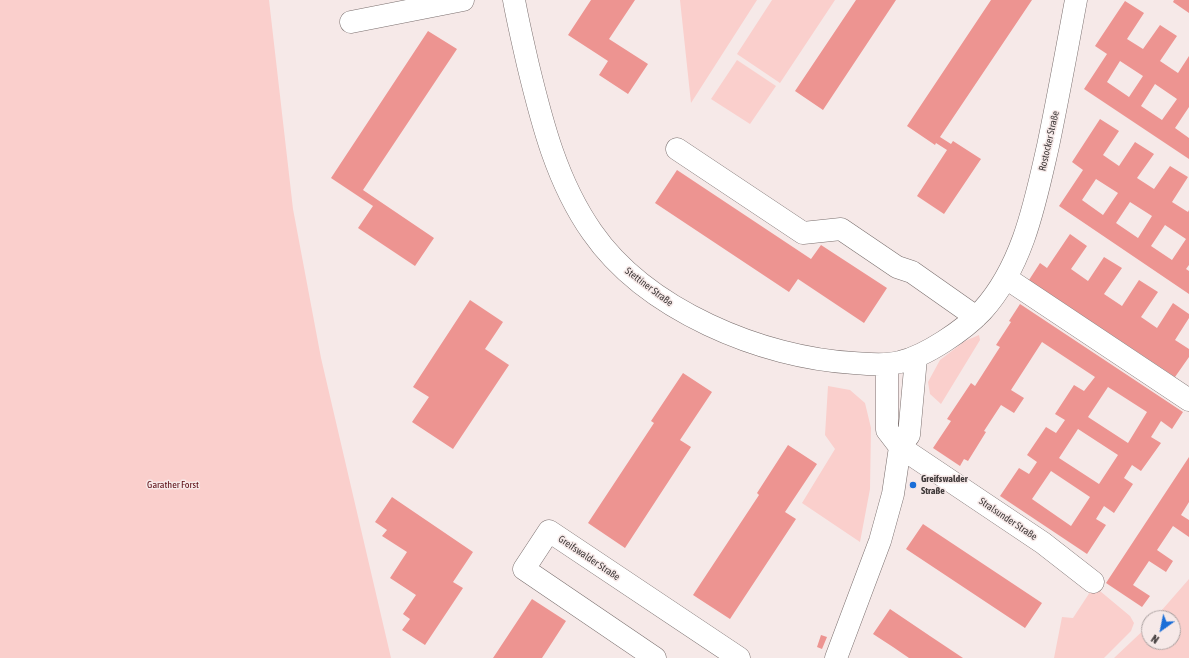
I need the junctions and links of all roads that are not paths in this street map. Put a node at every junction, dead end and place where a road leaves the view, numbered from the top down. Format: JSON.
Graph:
{"nodes":[{"id":1,"x":463,"y":0,"type":"edge"},
{"id":2,"x":514,"y":0,"type":"edge"},
{"id":3,"x":1076,"y":0,"type":"edge"},
{"id":4,"x":351,"y":22,"type":"dead end"},
{"id":5,"x":677,"y":150,"type":"dead end"},
{"id":6,"x":1006,"y":278,"type":"junction"},
{"id":7,"x":976,"y":317,"type":"junction"},
{"id":8,"x":916,"y":358,"type":"junction"},
{"id":9,"x":887,"y":365,"type":"junction"},
{"id":10,"x":1189,"y":400,"type":"edge"},
{"id":11,"x":900,"y":448,"type":"junction"},
{"id":12,"x":1093,"y":582,"type":"dead end"},
{"id":13,"x":655,"y":658,"type":"edge"},
{"id":14,"x":739,"y":658,"type":"edge"},
{"id":15,"x":836,"y":658,"type":"edge"}],
"edges":[{"from":1,"to":4,"type":"street"},
{"from":2,"to":9,"type":"street","name":"Stettiner Straße"},
{"from":3,"to":6,"type":"street","name":"Rostocker Straße"},
{"from":5,"to":7,"type":"street"},
{"from":6,"to":7,"type":"street","name":"Rostocker Straße"},
{"from":6,"to":10,"type":"street"},
{"from":7,"to":8,"type":"street","name":"Rostocker Straße"},
{"from":8,"to":9,"type":"street","name":"Rostocker Straße"},
{"from":8,"to":11,"type":"street"},
{"from":9,"to":11,"type":"street","name":"Stralsunder Straße"},
{"from":11,"to":12,"type":"street","name":"Stralsunder Straße"},
{"from":11,"to":15,"type":"street"},
{"from":13,"to":14,"type":"street","name":"Greifswalder Straße"}]}
